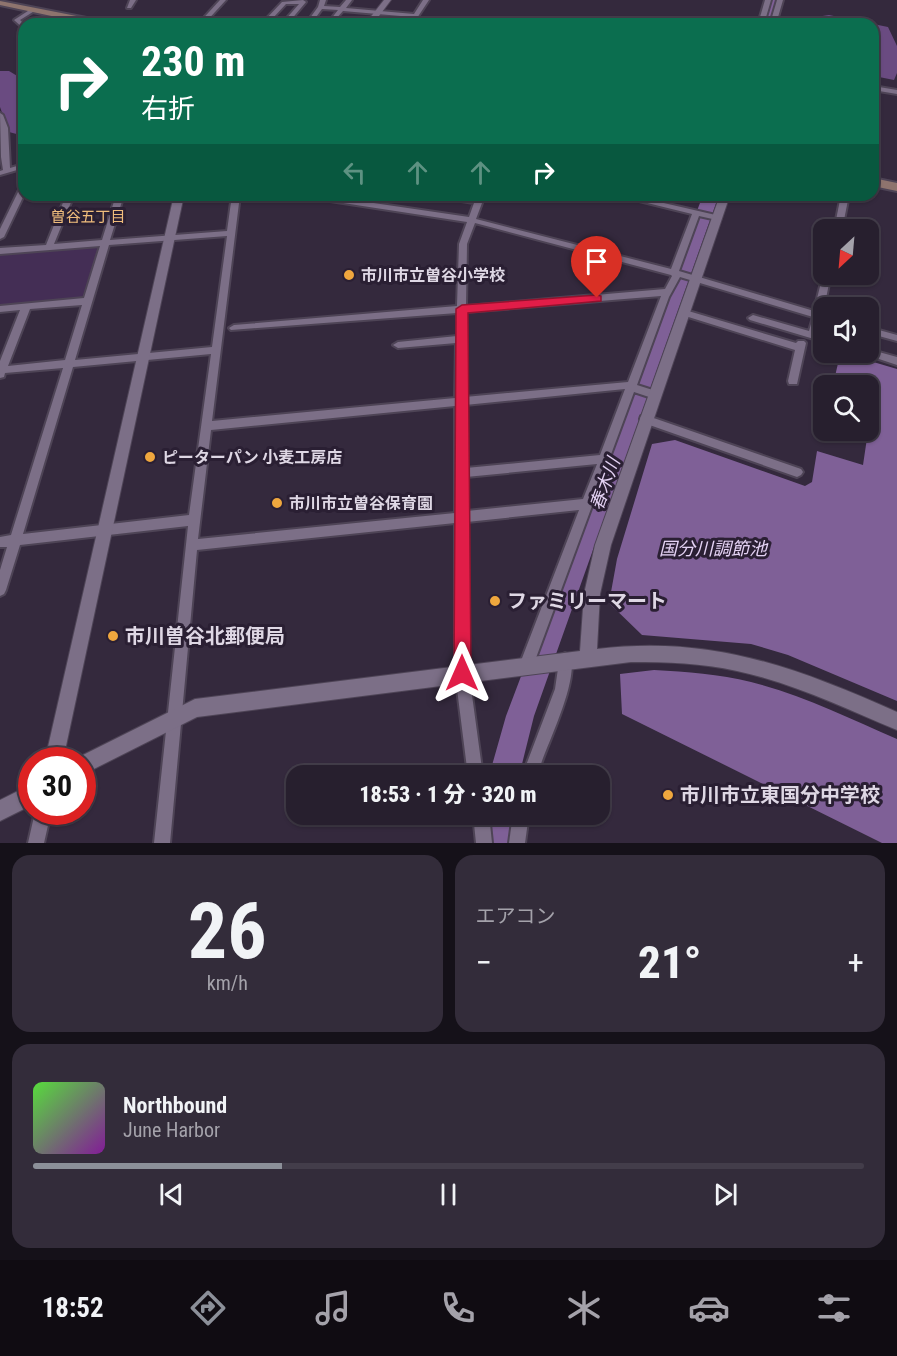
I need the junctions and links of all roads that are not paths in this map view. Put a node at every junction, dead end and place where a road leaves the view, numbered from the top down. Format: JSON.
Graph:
{"nodes":[{"id":1,"x":133,"y":0,"type":"edge"},
{"id":2,"x":223,"y":0,"type":"edge"},
{"id":3,"x":323,"y":0,"type":"edge"},
{"id":4,"x":350,"y":0,"type":"edge"},
{"id":5,"x":388,"y":0,"type":"edge"},
{"id":6,"x":426,"y":0,"type":"edge"},
{"id":7,"x":768,"y":0,"type":"edge"},
{"id":8,"x":780,"y":0,"type":"edge"},
{"id":9,"x":0,"y":3,"type":"edge"},
{"id":10,"x":129,"y":7,"type":"dead end"},
{"id":11,"x":321,"y":7,"type":"junction"},
{"id":12,"x":342,"y":9,"type":"junction"},
{"id":13,"x":33,"y":10,"type":"junction"},
{"id":14,"x":378,"y":13,"type":"junction"},
{"id":15,"x":20,"y":18,"type":"edge"},
{"id":16,"x":72,"y":18,"type":"edge"},
{"id":17,"x":206,"y":18,"type":"edge"},
{"id":18,"x":270,"y":18,"type":"edge"},
{"id":19,"x":288,"y":18,"type":"edge"},
{"id":20,"x":313,"y":18,"type":"edge"},
{"id":21,"x":335,"y":18,"type":"edge"},
{"id":22,"x":374,"y":18,"type":"edge"},
{"id":23,"x":397,"y":18,"type":"edge"},
{"id":24,"x":415,"y":18,"type":"edge"},
{"id":25,"x":763,"y":18,"type":"edge"},
{"id":26,"x":775,"y":18,"type":"edge"},
{"id":27,"x":879,"y":89,"type":"edge"},
{"id":28,"x":897,"y":92,"type":"edge"},
{"id":29,"x":0,"y":115,"type":"edge"},
{"id":30,"x":2,"y":142,"type":"edge"},
{"id":31,"x":18,"y":168,"type":"edge"},
{"id":32,"x":3,"y":172,"type":"edge"},
{"id":33,"x":879,"y":183,"type":"edge"},
{"id":34,"x":897,"y":187,"type":"edge"},
{"id":35,"x":18,"y":200,"type":"edge"},
{"id":36,"x":68,"y":201,"type":"edge"},
{"id":37,"x":118,"y":201,"type":"edge"},
{"id":38,"x":177,"y":201,"type":"edge"},
{"id":39,"x":235,"y":201,"type":"edge"},
{"id":40,"x":344,"y":201,"type":"edge"},
{"id":41,"x":478,"y":201,"type":"edge"},
{"id":42,"x":645,"y":201,"type":"edge"},
{"id":43,"x":722,"y":201,"type":"edge"},
{"id":44,"x":844,"y":201,"type":"edge"},
{"id":45,"x":698,"y":213,"type":"junction"},
{"id":46,"x":713,"y":217,"type":"junction"},
{"id":47,"x":840,"y":219,"type":"edge"},
{"id":48,"x":471,"y":220,"type":"junction"},
{"id":49,"x":230,"y":233,"type":"junction"},
{"id":50,"x":0,"y":237,"type":"edge"},
{"id":51,"x":168,"y":238,"type":"junction"},
{"id":52,"x":105,"y":243,"type":"junction"},
{"id":53,"x":49,"y":247,"type":"junction"},
{"id":54,"x":0,"y":251,"type":"edge"},
{"id":55,"x":675,"y":273,"type":"junction"},
{"id":56,"x":692,"y":278,"type":"junction"},
{"id":57,"x":669,"y":292,"type":"junction"},
{"id":58,"x":88,"y":301,"type":"junction"},
{"id":59,"x":26,"y":307,"type":"junction"},
{"id":60,"x":0,"y":309,"type":"edge"},
{"id":61,"x":462,"y":309,"type":"junction"},
{"id":62,"x":685,"y":313,"type":"junction"},
{"id":63,"x":813,"y":314,"type":"edge"},
{"id":64,"x":753,"y":318,"type":"dead end"},
{"id":65,"x":234,"y":328,"type":"dead end"},
{"id":66,"x":879,"y":333,"type":"edge"},
{"id":67,"x":813,"y":336,"type":"edge"},
{"id":68,"x":897,"y":338,"type":"edge"},
{"id":69,"x":461,"y":339,"type":"junction"},
{"id":70,"x":398,"y":345,"type":"dead end"},
{"id":71,"x":800,"y":348,"type":"junction"},
{"id":72,"x":215,"y":350,"type":"junction"},
{"id":73,"x":879,"y":356,"type":"edge"},
{"id":74,"x":142,"y":357,"type":"junction"},
{"id":75,"x":897,"y":361,"type":"edge"},
{"id":76,"x":69,"y":364,"type":"junction"},
{"id":77,"x":0,"y":371,"type":"edge"},
{"id":78,"x":793,"y":381,"type":"dead end"},
{"id":79,"x":633,"y":387,"type":"junction"},
{"id":80,"x":650,"y":393,"type":"junction"},
{"id":81,"x":460,"y":400,"type":"junction"},
{"id":82,"x":645,"y":419,"type":"junction"},
{"id":83,"x":206,"y":426,"type":"junction"},
{"id":84,"x":604,"y":459,"type":"junction"},
{"id":85,"x":797,"y":472,"type":"dead end"},
{"id":86,"x":461,"y":473,"type":"junction"},
{"id":87,"x":587,"y":504,"type":"junction"},
{"id":88,"x":461,"y":517,"type":"junction"},
{"id":89,"x":194,"y":520,"type":"junction"},
{"id":90,"x":104,"y":531,"type":"junction"},
{"id":91,"x":15,"y":540,"type":"junction"},
{"id":92,"x":0,"y":542,"type":"edge"},
{"id":93,"x":192,"y":545,"type":"junction"},
{"id":94,"x":0,"y":590,"type":"edge"},
{"id":95,"x":588,"y":657,"type":"junction"},
{"id":96,"x":559,"y":661,"type":"junction"},
{"id":97,"x":529,"y":665,"type":"junction"},
{"id":98,"x":462,"y":673,"type":"junction"},
{"id":99,"x":176,"y":717,"type":"junction"},
{"id":100,"x":897,"y":721,"type":"edge"},
{"id":101,"x":57,"y":747,"type":"edge"},
{"id":102,"x":96,"y":759,"type":"edge"},
{"id":103,"x":475,"y":765,"type":"edge"},
{"id":104,"x":533,"y":765,"type":"edge"},
{"id":105,"x":18,"y":801,"type":"edge"},
{"id":106,"x":0,"y":811,"type":"edge"},
{"id":107,"x":40,"y":825,"type":"edge"},
{"id":108,"x":482,"y":825,"type":"edge"},
{"id":109,"x":519,"y":825,"type":"edge"},
{"id":110,"x":36,"y":843,"type":"edge"},
{"id":111,"x":162,"y":843,"type":"edge"},
{"id":112,"x":484,"y":843,"type":"edge"},
{"id":113,"x":517,"y":843,"type":"edge"}],
"edges":[{"from":1,"to":10,"type":"street"},
{"from":2,"to":17,"type":"street"},
{"from":3,"to":11,"type":"street"},
{"from":4,"to":12,"type":"street"},
{"from":5,"to":14,"type":"street"},
{"from":6,"to":24,"type":"street"},
{"from":7,"to":25,"type":"street"},
{"from":8,"to":26,"type":"street"},
{"from":9,"to":13,"type":"main road"},
{"from":11,"to":12,"type":"street"},
{"from":11,"to":20,"type":"street"},
{"from":12,"to":14,"type":"street"},
{"from":12,"to":21,"type":"street"},
{"from":13,"to":15,"type":"street"},
{"from":13,"to":16,"type":"main road"},
{"from":14,"to":22,"type":"street"},
{"from":14,"to":23,"type":"street"},
{"from":18,"to":19,"type":"street"},
{"from":27,"to":28,"type":"street"},
{"from":29,"to":30,"type":"street"},
{"from":30,"to":32,"type":"street"},
{"from":31,"to":32,"type":"street"},
{"from":33,"to":34,"type":"main road"},
{"from":35,"to":50,"type":"street"},
{"from":36,"to":53,"type":"street"},
{"from":37,"to":52,"type":"street"},
{"from":38,"to":51,"type":"street"},
{"from":39,"to":49,"type":"street"},
{"from":40,"to":48,"type":"street"},
{"from":41,"to":48,"type":"street"},
{"from":42,"to":45,"type":"street"},
{"from":43,"to":46,"type":"street"},
{"from":44,"to":47,"type":"street"},
{"from":45,"to":46,"type":"street"},
{"from":45,"to":55,"type":"street"},
{"from":46,"to":56,"type":"street"},
{"from":48,"to":55,"type":"street"},
{"from":48,"to":61,"type":"street"},
{"from":49,"to":51,"type":"street"},
{"from":49,"to":72,"type":"street"},
{"from":51,"to":52,"type":"street"},
{"from":51,"to":74,"type":"street"},
{"from":52,"to":53,"type":"street"},
{"from":52,"to":58,"type":"street"},
{"from":53,"to":54,"type":"street"},
{"from":55,"to":56,"type":"street"},
{"from":55,"to":57,"type":"street"},
{"from":56,"to":62,"type":"street"},
{"from":56,"to":63,"type":"street"},
{"from":57,"to":61,"type":"street"},
{"from":57,"to":79,"type":"street"},
{"from":58,"to":59,"type":"street"},
{"from":58,"to":76,"type":"street"},
{"from":59,"to":60,"type":"street"},
{"from":59,"to":77,"type":"street"},
{"from":61,"to":65,"type":"street"},
{"from":61,"to":69,"type":"street"},
{"from":62,"to":71,"type":"street"},
{"from":62,"to":80,"type":"street"},
{"from":64,"to":67,"type":"street"},
{"from":66,"to":68,"type":"street"},
{"from":67,"to":71,"type":"street"},
{"from":69,"to":70,"type":"street"},
{"from":69,"to":81,"type":"street"},
{"from":71,"to":78,"type":"street"},
{"from":72,"to":74,"type":"street"},
{"from":72,"to":83,"type":"street"},
{"from":73,"to":75,"type":"street"},
{"from":74,"to":76,"type":"street"},
{"from":74,"to":90,"type":"street"},
{"from":76,"to":77,"type":"street"},
{"from":76,"to":91,"type":"street"},
{"from":79,"to":80,"type":"street"},
{"from":79,"to":81,"type":"street"},
{"from":79,"to":84,"type":"street"},
{"from":80,"to":82,"type":"street"},
{"from":81,"to":83,"type":"street"},
{"from":81,"to":86,"type":"street"},
{"from":82,"to":85,"type":"street"},
{"from":82,"to":95,"type":"street"},
{"from":83,"to":89,"type":"street"},
{"from":84,"to":86,"type":"street"},
{"from":84,"to":87,"type":"street"},
{"from":86,"to":88,"type":"street"},
{"from":87,"to":88,"type":"street"},
{"from":87,"to":97,"type":"street"},
{"from":88,"to":93,"type":"street"},
{"from":88,"to":98,"type":"street"},
{"from":89,"to":90,"type":"street"},
{"from":89,"to":93,"type":"street"},
{"from":90,"to":91,"type":"street"},
{"from":90,"to":101,"type":"street"},
{"from":91,"to":92,"type":"street"},
{"from":91,"to":94,"type":"street"},
{"from":93,"to":99,"type":"street"},
{"from":95,"to":96,"type":"street"},
{"from":95,"to":100,"type":"street"},
{"from":96,"to":97,"type":"street"},
{"from":96,"to":104,"type":"street"},
{"from":97,"to":98,"type":"street"},
{"from":98,"to":99,"type":"street"},
{"from":98,"to":103,"type":"street"},
{"from":99,"to":102,"type":"street"},
{"from":99,"to":111,"type":"street"},
{"from":105,"to":106,"type":"street"},
{"from":107,"to":110,"type":"street"},
{"from":108,"to":112,"type":"street"},
{"from":109,"to":113,"type":"street"}]}
